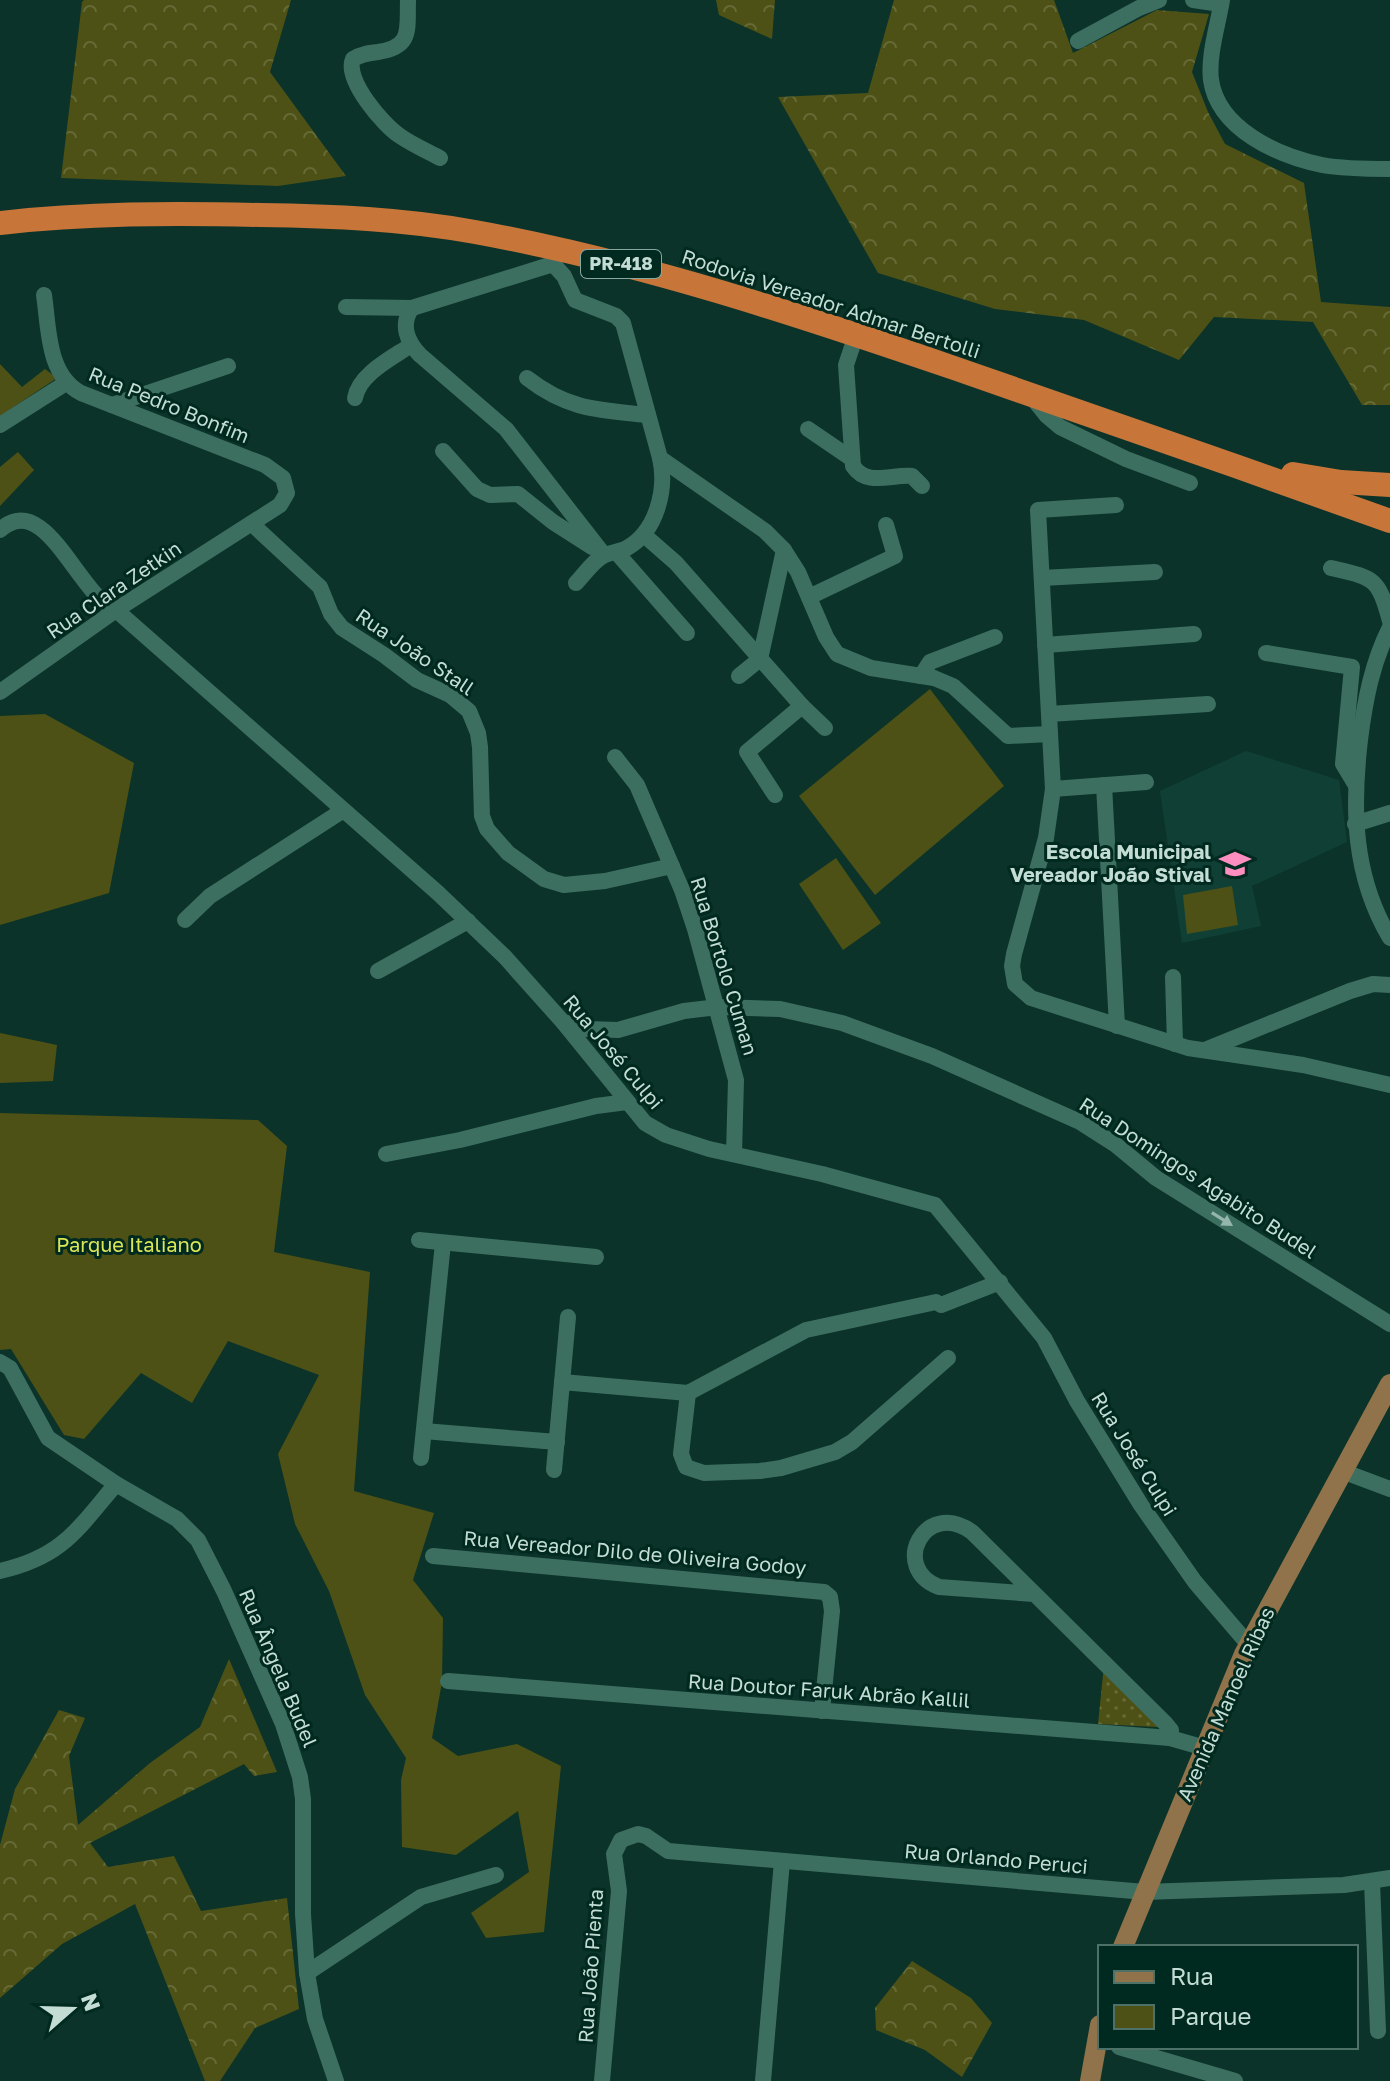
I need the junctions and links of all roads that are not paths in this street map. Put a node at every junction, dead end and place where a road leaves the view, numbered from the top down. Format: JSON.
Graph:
{"nodes":[{"id":1,"x":408,"y":0,"type":"edge"},
{"id":2,"x":1159,"y":0,"type":"edge"},
{"id":3,"x":1193,"y":0,"type":"edge"},
{"id":4,"x":1222,"y":2,"type":"edge"},
{"id":5,"x":1078,"y":41,"type":"dead end"},
{"id":6,"x":440,"y":158,"type":"dead end"},
{"id":7,"x":1390,"y":169,"type":"edge"},
{"id":8,"x":0,"y":223,"type":"edge"},
{"id":9,"x":554,"y":256,"type":"junction"},
{"id":10,"x":44,"y":295,"type":"dead end"},
{"id":11,"x":346,"y":307,"type":"dead end"},
{"id":12,"x":412,"y":308,"type":"junction"},
{"id":13,"x":856,"y":335,"type":"junction"},
{"id":14,"x":411,"y":345,"type":"junction"},
{"id":15,"x":228,"y":366,"type":"dead end"},
{"id":16,"x":527,"y":378,"type":"dead end"},
{"id":17,"x":66,"y":383,"type":"junction"},
{"id":18,"x":1031,"y":394,"type":"junction"},
{"id":19,"x":355,"y":398,"type":"dead end"},
{"id":20,"x":112,"y":405,"type":"junction"},
{"id":21,"x":648,"y":415,"type":"junction"},
{"id":22,"x":0,"y":425,"type":"edge"},
{"id":23,"x":808,"y":429,"type":"dead end"},
{"id":24,"x":443,"y":451,"type":"dead end"},
{"id":25,"x":660,"y":458,"type":"junction"},
{"id":26,"x":852,"y":459,"type":"junction"},
{"id":27,"x":1216,"y":460,"type":"junction"},
{"id":28,"x":1190,"y":483,"type":"dead end"},
{"id":29,"x":1390,"y":485,"type":"edge"},
{"id":30,"x":922,"y":486,"type":"dead end"},
{"id":31,"x":1320,"y":496,"type":"junction"},
{"id":32,"x":1116,"y":505,"type":"dead end"},
{"id":33,"x":1390,"y":521,"type":"edge"},
{"id":34,"x":252,"y":524,"type":"junction"},
{"id":35,"x":886,"y":525,"type":"dead end"},
{"id":36,"x":0,"y":530,"type":"edge"},
{"id":37,"x":1390,"y":532,"type":"edge"},
{"id":38,"x":644,"y":535,"type":"junction"},
{"id":39,"x":784,"y":550,"type":"junction"},
{"id":40,"x":610,"y":554,"type":"junction"},
{"id":41,"x":1331,"y":568,"type":"dead end"},
{"id":42,"x":1155,"y":572,"type":"dead end"},
{"id":43,"x":1042,"y":578,"type":"junction"},
{"id":44,"x":576,"y":583,"type":"dead end"},
{"id":45,"x":809,"y":597,"type":"junction"},
{"id":46,"x":116,"y":610,"type":"junction"},
{"id":47,"x":1390,"y":621,"type":"edge"},
{"id":48,"x":1390,"y":627,"type":"edge"},
{"id":49,"x":687,"y":633,"type":"dead end"},
{"id":50,"x":1194,"y":634,"type":"dead end"},
{"id":51,"x":995,"y":637,"type":"dead end"},
{"id":52,"x":1045,"y":645,"type":"junction"},
{"id":53,"x":1266,"y":653,"type":"dead end"},
{"id":54,"x":760,"y":659,"type":"junction"},
{"id":55,"x":739,"y":676,"type":"dead end"},
{"id":56,"x":921,"y":676,"type":"junction"},
{"id":57,"x":0,"y":692,"type":"edge"},
{"id":58,"x":1208,"y":704,"type":"dead end"},
{"id":59,"x":802,"y":706,"type":"junction"},
{"id":60,"x":1049,"y":714,"type":"junction"},
{"id":61,"x":825,"y":728,"type":"dead end"},
{"id":62,"x":1050,"y":734,"type":"junction"},
{"id":63,"x":615,"y":757,"type":"dead end"},
{"id":64,"x":1146,"y":782,"type":"dead end"},
{"id":65,"x":1355,"y":784,"type":"junction"},
{"id":66,"x":1104,"y":785,"type":"junction"},
{"id":67,"x":1053,"y":789,"type":"junction"},
{"id":68,"x":775,"y":795,"type":"dead end"},
{"id":69,"x":342,"y":811,"type":"junction"},
{"id":70,"x":1390,"y":813,"type":"edge"},
{"id":71,"x":1355,"y":824,"type":"junction"},
{"id":72,"x":672,"y":866,"type":"junction"},
{"id":73,"x":185,"y":920,"type":"dead end"},
{"id":74,"x":468,"y":921,"type":"junction"},
{"id":75,"x":1390,"y":938,"type":"edge"},
{"id":76,"x":378,"y":971,"type":"dead end"},
{"id":77,"x":1173,"y":977,"type":"dead end"},
{"id":78,"x":1390,"y":985,"type":"edge"},
{"id":79,"x":718,"y":1007,"type":"junction"},
{"id":80,"x":563,"y":1022,"type":"junction"},
{"id":81,"x":1117,"y":1026,"type":"junction"},
{"id":82,"x":1175,"y":1044,"type":"junction"},
{"id":83,"x":1203,"y":1051,"type":"junction"},
{"id":84,"x":1390,"y":1085,"type":"edge"},
{"id":85,"x":627,"y":1102,"type":"junction"},
{"id":86,"x":386,"y":1154,"type":"dead end"},
{"id":87,"x":734,"y":1154,"type":"junction"},
{"id":88,"x":419,"y":1240,"type":"dead end"},
{"id":89,"x":443,"y":1243,"type":"junction"},
{"id":90,"x":596,"y":1257,"type":"dead end"},
{"id":91,"x":998,"y":1279,"type":"junction"},
{"id":92,"x":568,"y":1317,"type":"dead end"},
{"id":93,"x":1390,"y":1324,"type":"edge"},
{"id":94,"x":948,"y":1358,"type":"dead end"},
{"id":95,"x":3,"y":1363,"type":"edge"},
{"id":96,"x":562,"y":1382,"type":"junction"},
{"id":97,"x":1390,"y":1384,"type":"edge"},
{"id":98,"x":688,"y":1393,"type":"junction"},
{"id":99,"x":424,"y":1431,"type":"junction"},
{"id":100,"x":557,"y":1442,"type":"junction"},
{"id":101,"x":421,"y":1458,"type":"dead end"},
{"id":102,"x":554,"y":1470,"type":"dead end"},
{"id":103,"x":1342,"y":1471,"type":"junction"},
{"id":104,"x":116,"y":1484,"type":"junction"},
{"id":105,"x":1390,"y":1489,"type":"edge"},
{"id":106,"x":433,"y":1556,"type":"dead end"},
{"id":107,"x":0,"y":1571,"type":"edge"},
{"id":108,"x":1034,"y":1594,"type":"junction"},
{"id":109,"x":1249,"y":1645,"type":"junction"},
{"id":110,"x":448,"y":1681,"type":"dead end"},
{"id":111,"x":822,"y":1711,"type":"junction"},
{"id":112,"x":1170,"y":1738,"type":"junction"},
{"id":113,"x":1205,"y":1748,"type":"junction"},
{"id":114,"x":614,"y":1854,"type":"joint"},
{"id":115,"x":782,"y":1861,"type":"junction"},
{"id":116,"x":496,"y":1875,"type":"dead end"},
{"id":117,"x":1390,"y":1878,"type":"edge"},
{"id":118,"x":1372,"y":1882,"type":"junction"},
{"id":119,"x":1145,"y":1892,"type":"junction"},
{"id":120,"x":1124,"y":1945,"type":"edge"},
{"id":121,"x":307,"y":1973,"type":"junction"},
{"id":122,"x":1378,"y":2031,"type":"dead end"},
{"id":123,"x":1126,"y":2049,"type":"edge"},
{"id":124,"x":1096,"y":2050,"type":"edge"},
{"id":125,"x":336,"y":2081,"type":"edge"},
{"id":126,"x":602,"y":2081,"type":"edge"},
{"id":127,"x":763,"y":2081,"type":"edge"},
{"id":128,"x":1082,"y":2081,"type":"edge"},
{"id":129,"x":1235,"y":2081,"type":"edge"}],
"edges":[{"from":1,"to":6,"type":"street"},
{"from":2,"to":5,"type":"street"},
{"from":3,"to":4,"type":"street"},
{"from":4,"to":7,"type":"street"},
{"from":8,"to":9,"type":"highway","name":"Rodovia Vereador Admar Bertolli","number":"PR-418"},
{"from":9,"to":12,"type":"street"},
{"from":9,"to":13,"type":"highway","name":"Rodovia Vereador Admar Bertolli","number":"PR-418"},
{"from":9,"to":21,"type":"street"},
{"from":10,"to":17,"type":"street","name":"Rua Pedro Bonfim"},
{"from":11,"to":12,"type":"street"},
{"from":12,"to":14,"type":"street"},
{"from":13,"to":18,"type":"highway","name":"Rodovia Vereador Admar Bertolli","number":"PR-418"},
{"from":13,"to":26,"type":"street"},
{"from":14,"to":19,"type":"street"},
{"from":14,"to":40,"type":"street"},
{"from":15,"to":20,"type":"street"},
{"from":16,"to":21,"type":"street"},
{"from":17,"to":20,"type":"street","name":"Rua Pedro Bonfim"},
{"from":17,"to":22,"type":"street"},
{"from":18,"to":27,"type":"highway","name":"Rodovia Vereador Admar Bertolli","number":"PR-418"},
{"from":18,"to":28,"type":"street"},
{"from":20,"to":34,"type":"street","name":"Rua Pedro Bonfim"},
{"from":21,"to":25,"type":"street"},
{"from":23,"to":26,"type":"street"},
{"from":24,"to":40,"type":"street"},
{"from":25,"to":38,"type":"street"},
{"from":25,"to":39,"type":"street"},
{"from":26,"to":30,"type":"street"},
{"from":27,"to":29,"type":"highway"},
{"from":27,"to":31,"type":"highway","name":"Rodovia Vereador Admar Bertolli","number":"PR-418"},
{"from":31,"to":33,"type":"highway","name":"Rodovia Vereador Admar Bertolli","number":"PR-418"},
{"from":31,"to":37,"type":"highway"},
{"from":32,"to":43,"type":"street"},
{"from":34,"to":46,"type":"street","name":"Rua Clara Zetkin"},
{"from":34,"to":72,"type":"street","name":"Rua João Stall"},
{"from":35,"to":45,"type":"street"},
{"from":36,"to":46,"type":"street","name":"Rua José Culpi"},
{"from":38,"to":40,"type":"street"},
{"from":38,"to":54,"type":"street"},
{"from":39,"to":45,"type":"street"},
{"from":39,"to":54,"type":"street"},
{"from":40,"to":44,"type":"street"},
{"from":40,"to":49,"type":"street"},
{"from":41,"to":47,"type":"street"},
{"from":42,"to":43,"type":"street"},
{"from":43,"to":52,"type":"street"},
{"from":45,"to":56,"type":"street"},
{"from":46,"to":57,"type":"street","name":"Rua Clara Zetkin"},
{"from":46,"to":69,"type":"street","name":"Rua José Culpi"},
{"from":48,"to":65,"type":"street"},
{"from":50,"to":52,"type":"street"},
{"from":51,"to":56,"type":"street"},
{"from":52,"to":60,"type":"street"},
{"from":53,"to":65,"type":"street"},
{"from":54,"to":55,"type":"street"},
{"from":54,"to":59,"type":"street"},
{"from":56,"to":62,"type":"street"},
{"from":58,"to":60,"type":"street"},
{"from":59,"to":61,"type":"street"},
{"from":59,"to":68,"type":"street"},
{"from":60,"to":62,"type":"street"},
{"from":62,"to":67,"type":"street"},
{"from":63,"to":72,"type":"street","name":"Rua Bortolo Cuman"},
{"from":64,"to":66,"type":"street"},
{"from":65,"to":71,"type":"street"},
{"from":66,"to":67,"type":"street"},
{"from":66,"to":81,"type":"street"},
{"from":67,"to":81,"type":"street"},
{"from":69,"to":73,"type":"street"},
{"from":69,"to":74,"type":"street","name":"Rua José Culpi"},
{"from":70,"to":71,"type":"street"},
{"from":71,"to":75,"type":"street"},
{"from":72,"to":79,"type":"street","name":"Rua Bortolo Cuman"},
{"from":74,"to":76,"type":"street"},
{"from":74,"to":80,"type":"street","name":"Rua José Culpi"},
{"from":77,"to":82,"type":"street"},
{"from":78,"to":83,"type":"street"},
{"from":79,"to":80,"type":"street","name":"Rua Domingos Agabito Budel"},
{"from":79,"to":87,"type":"street","name":"Rua Bortolo Cuman"},
{"from":79,"to":93,"type":"street","name":"Rua Domingos Agabito Budel","one_way":true},
{"from":80,"to":85,"type":"street","name":"Rua José Culpi"},
{"from":81,"to":82,"type":"street"},
{"from":82,"to":83,"type":"street"},
{"from":83,"to":84,"type":"street"},
{"from":85,"to":86,"type":"street"},
{"from":85,"to":87,"type":"street","name":"Rua José Culpi"},
{"from":87,"to":91,"type":"street","name":"Rua José Culpi"},
{"from":88,"to":89,"type":"street"},
{"from":89,"to":90,"type":"street"},
{"from":89,"to":99,"type":"street"},
{"from":91,"to":98,"type":"street"},
{"from":91,"to":109,"type":"street","name":"Rua José Culpi"},
{"from":92,"to":96,"type":"street"},
{"from":94,"to":98,"type":"street"},
{"from":95,"to":104,"type":"street","name":"Rua Ângela Budel"},
{"from":96,"to":98,"type":"street"},
{"from":96,"to":100,"type":"street"},
{"from":97,"to":103,"type":"main road","name":"Avenida Manoel Ribas"},
{"from":99,"to":100,"type":"street"},
{"from":99,"to":101,"type":"street"},
{"from":100,"to":102,"type":"street"},
{"from":103,"to":105,"type":"street"},
{"from":103,"to":109,"type":"main road","name":"Avenida Manoel Ribas"},
{"from":104,"to":107,"type":"street"},
{"from":104,"to":121,"type":"street","name":"Rua Ângela Budel"},
{"from":106,"to":111,"type":"street","name":"Rua Vereador Dilo de Oliveira Godoy"},
{"from":108,"to":108,"type":"street"},
{"from":108,"to":112,"type":"street"},
{"from":109,"to":113,"type":"main road","name":"Avenida Manoel Ribas"},
{"from":110,"to":111,"type":"street","name":"Rua Doutor Faruk Abrão Kallil"},
{"from":111,"to":112,"type":"street","name":"Rua Doutor Faruk Abrão Kallil"},
{"from":112,"to":113,"type":"street","name":"Rua Doutor Faruk Abrão Kallil"},
{"from":113,"to":119,"type":"main road","name":"Avenida Manoel Ribas"},
{"from":114,"to":115,"type":"street","name":"Rua Orlando Peruci"},
{"from":114,"to":126,"type":"street","name":"Rua João Pienta"},
{"from":115,"to":119,"type":"street","name":"Rua Orlando Peruci"},
{"from":115,"to":127,"type":"street"},
{"from":116,"to":121,"type":"street"},
{"from":117,"to":118,"type":"street","name":"Rua Orlando Peruci"},
{"from":118,"to":119,"type":"street","name":"Rua Orlando Peruci"},
{"from":118,"to":122,"type":"street"},
{"from":119,"to":120,"type":"main road","name":"Avenida Manoel Ribas"},
{"from":121,"to":125,"type":"street","name":"Rua Ângela Budel"},
{"from":123,"to":129,"type":"street"},
{"from":124,"to":128,"type":"main road"}]}
